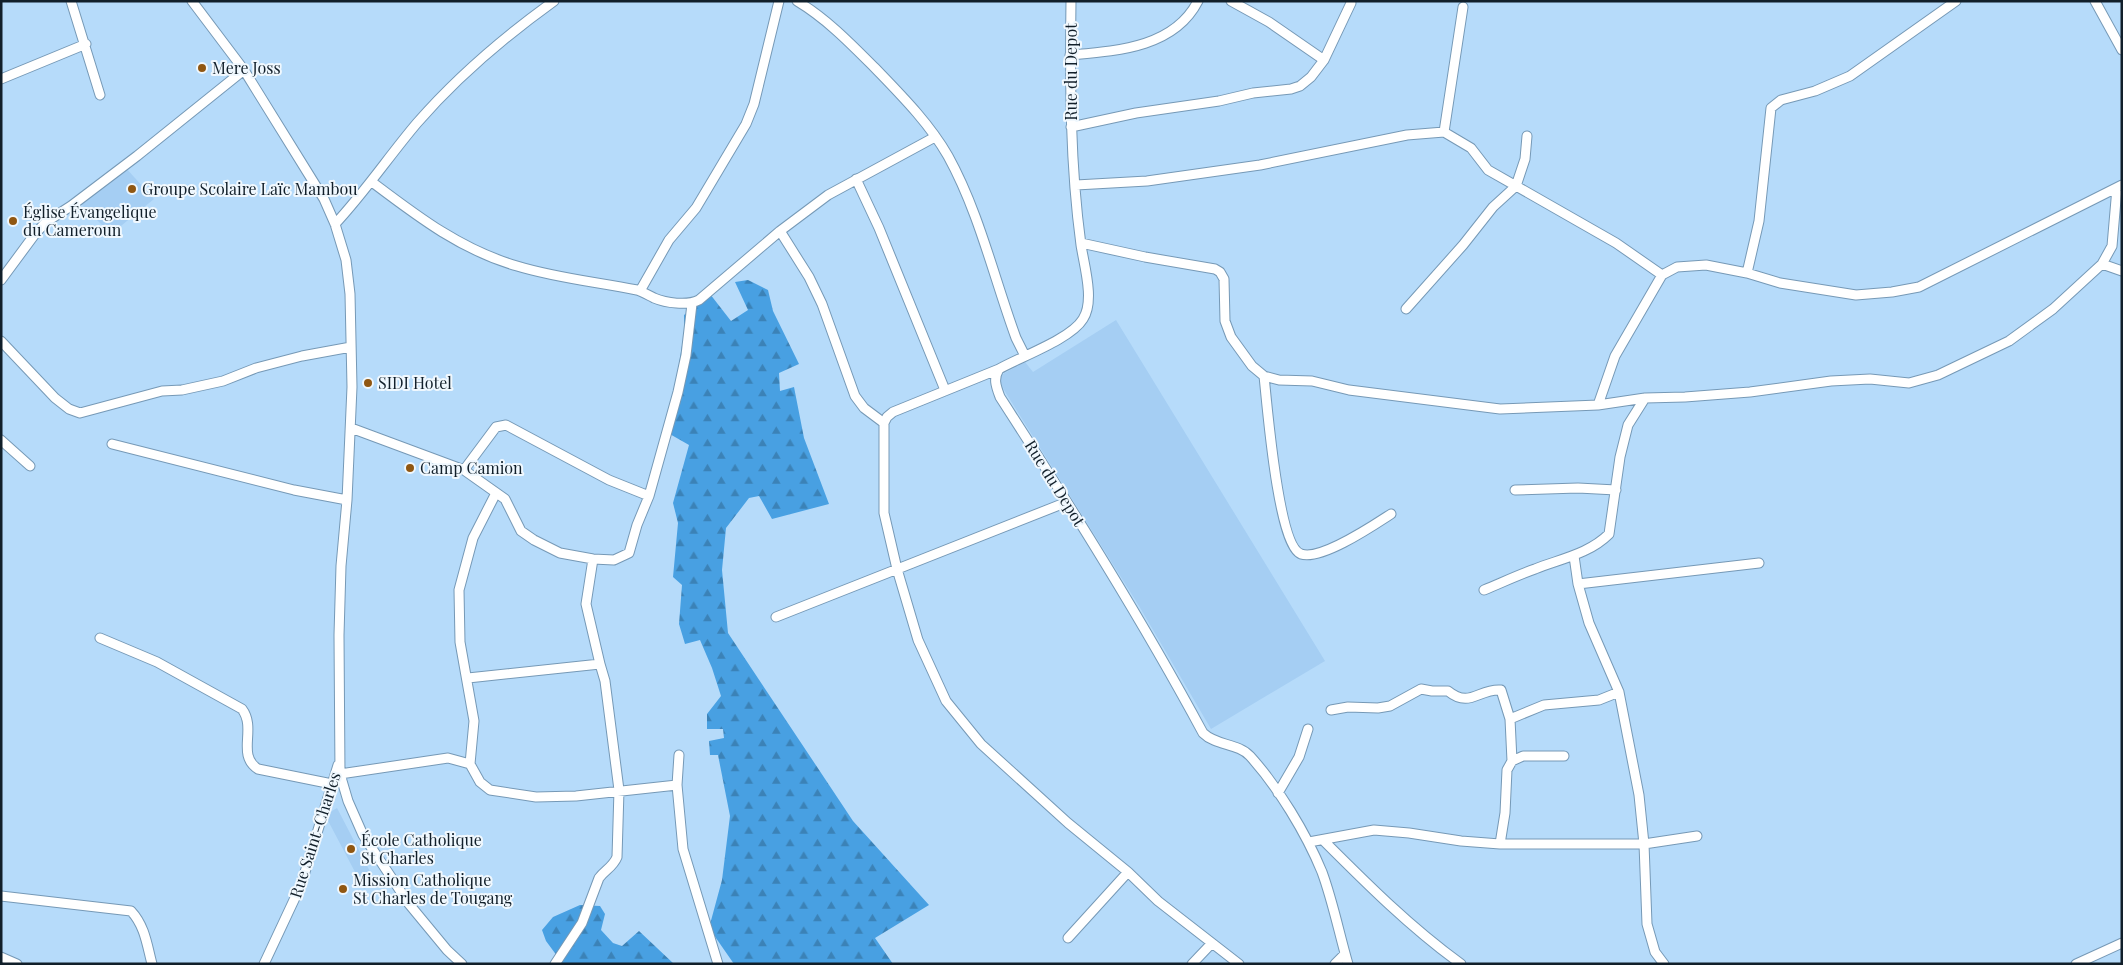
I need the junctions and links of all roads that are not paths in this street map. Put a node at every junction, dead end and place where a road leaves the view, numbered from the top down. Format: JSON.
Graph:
{"nodes":[{"id":1,"x":71,"y":1,"type":"edge"},
{"id":2,"x":192,"y":1,"type":"edge"},
{"id":3,"x":554,"y":1,"type":"edge"},
{"id":4,"x":779,"y":1,"type":"edge"},
{"id":5,"x":797,"y":1,"type":"edge"},
{"id":6,"x":1070,"y":1,"type":"edge"},
{"id":7,"x":1198,"y":1,"type":"edge"},
{"id":8,"x":1231,"y":1,"type":"edge"},
{"id":9,"x":1956,"y":1,"type":"edge"},
{"id":10,"x":2096,"y":1,"type":"edge"},
{"id":11,"x":1351,"y":3,"type":"dead end"},
{"id":12,"x":1463,"y":8,"type":"dead end"},
{"id":13,"x":86,"y":44,"type":"junction"},
{"id":14,"x":2122,"y":50,"type":"edge"},
{"id":15,"x":1070,"y":55,"type":"junction"},
{"id":16,"x":1324,"y":60,"type":"junction"},
{"id":17,"x":244,"y":70,"type":"junction"},
{"id":18,"x":1,"y":79,"type":"edge"},
{"id":19,"x":100,"y":95,"type":"dead end"},
{"id":20,"x":1070,"y":127,"type":"junction"},
{"id":21,"x":1444,"y":132,"type":"junction"},
{"id":22,"x":1527,"y":136,"type":"dead end"},
{"id":23,"x":935,"y":137,"type":"junction"},
{"id":24,"x":856,"y":178,"type":"junction"},
{"id":25,"x":372,"y":182,"type":"junction"},
{"id":26,"x":1076,"y":185,"type":"junction"},
{"id":27,"x":1516,"y":186,"type":"junction"},
{"id":28,"x":2119,"y":187,"type":"edge"},
{"id":29,"x":335,"y":224,"type":"junction"},
{"id":30,"x":780,"y":231,"type":"junction"},
{"id":31,"x":1081,"y":243,"type":"junction"},
{"id":32,"x":2102,"y":264,"type":"junction"},
{"id":33,"x":2122,"y":271,"type":"edge"},
{"id":34,"x":1747,"y":273,"type":"junction"},
{"id":35,"x":1662,"y":276,"type":"junction"},
{"id":36,"x":1,"y":280,"type":"edge"},
{"id":37,"x":640,"y":291,"type":"junction"},
{"id":38,"x":692,"y":304,"type":"junction"},
{"id":39,"x":1406,"y":309,"type":"dead end"},
{"id":40,"x":1,"y":341,"type":"edge"},
{"id":41,"x":352,"y":347,"type":"junction"},
{"id":42,"x":1025,"y":356,"type":"junction"},
{"id":43,"x":998,"y":369,"type":"junction"},
{"id":44,"x":1264,"y":376,"type":"junction"},
{"id":45,"x":945,"y":390,"type":"junction"},
{"id":46,"x":1645,"y":398,"type":"junction"},
{"id":47,"x":1598,"y":405,"type":"junction"},
{"id":48,"x":884,"y":424,"type":"junction"},
{"id":49,"x":351,"y":428,"type":"junction"},
{"id":50,"x":1,"y":440,"type":"edge"},
{"id":51,"x":112,"y":444,"type":"dead end"},
{"id":52,"x":30,"y":466,"type":"dead end"},
{"id":53,"x":464,"y":470,"type":"junction"},
{"id":54,"x":1515,"y":490,"type":"dead end"},
{"id":55,"x":1616,"y":490,"type":"junction"},
{"id":56,"x":496,"y":493,"type":"junction"},
{"id":57,"x":649,"y":496,"type":"junction"},
{"id":58,"x":348,"y":500,"type":"junction"},
{"id":59,"x":1067,"y":502,"type":"junction"},
{"id":60,"x":1391,"y":514,"type":"dead end"},
{"id":61,"x":1574,"y":556,"type":"junction"},
{"id":62,"x":593,"y":559,"type":"junction"},
{"id":63,"x":1760,"y":563,"type":"dead end"},
{"id":64,"x":898,"y":569,"type":"junction"},
{"id":65,"x":1578,"y":584,"type":"junction"},
{"id":66,"x":1484,"y":590,"type":"dead end"},
{"id":67,"x":776,"y":617,"type":"dead end"},
{"id":68,"x":100,"y":638,"type":"dead end"},
{"id":69,"x":600,"y":664,"type":"junction"},
{"id":70,"x":468,"y":678,"type":"junction"},
{"id":71,"x":1619,"y":692,"type":"junction"},
{"id":72,"x":1331,"y":710,"type":"dead end"},
{"id":73,"x":1510,"y":719,"type":"junction"},
{"id":74,"x":1308,"y":729,"type":"dead end"},
{"id":75,"x":679,"y":756,"type":"dead end"},
{"id":76,"x":1564,"y":756,"type":"dead end"},
{"id":77,"x":339,"y":761,"type":"junction"},
{"id":78,"x":1512,"y":761,"type":"junction"},
{"id":79,"x":470,"y":764,"type":"junction"},
{"id":80,"x":340,"y":774,"type":"junction"},
{"id":81,"x":332,"y":784,"type":"junction"},
{"id":82,"x":677,"y":785,"type":"junction"},
{"id":83,"x":619,"y":790,"type":"junction"},
{"id":84,"x":1278,"y":793,"type":"junction"},
{"id":85,"x":1697,"y":836,"type":"dead end"},
{"id":86,"x":1323,"y":840,"type":"junction"},
{"id":87,"x":1309,"y":842,"type":"junction"},
{"id":88,"x":1500,"y":844,"type":"junction"},
{"id":89,"x":1644,"y":844,"type":"junction"},
{"id":90,"x":1128,"y":872,"type":"junction"},
{"id":91,"x":1,"y":896,"type":"edge"},
{"id":92,"x":1068,"y":938,"type":"dead end"},
{"id":93,"x":1212,"y":943,"type":"junction"},
{"id":94,"x":2122,"y":943,"type":"edge"},
{"id":95,"x":1345,"y":954,"type":"junction"},
{"id":96,"x":1,"y":957,"type":"edge"},
{"id":97,"x":17,"y":964,"type":"edge"},
{"id":98,"x":152,"y":964,"type":"edge"},
{"id":99,"x":264,"y":964,"type":"edge"},
{"id":100,"x":462,"y":964,"type":"edge"},
{"id":101,"x":555,"y":964,"type":"edge"},
{"id":102,"x":718,"y":964,"type":"edge"},
{"id":103,"x":1192,"y":964,"type":"edge"},
{"id":104,"x":1238,"y":964,"type":"edge"},
{"id":105,"x":1335,"y":964,"type":"edge"},
{"id":106,"x":1348,"y":964,"type":"edge"},
{"id":107,"x":1461,"y":964,"type":"edge"},
{"id":108,"x":1664,"y":964,"type":"edge"},
{"id":109,"x":2076,"y":964,"type":"edge"}],
"edges":[{"from":1,"to":13,"type":"street"},
{"from":2,"to":17,"type":"street"},
{"from":3,"to":25,"type":"street"},
{"from":4,"to":37,"type":"street"},
{"from":5,"to":23,"type":"street"},
{"from":6,"to":15,"type":"street","name":"Rue du Depot"},
{"from":7,"to":15,"type":"street"},
{"from":8,"to":16,"type":"street"},
{"from":9,"to":34,"type":"street"},
{"from":10,"to":14,"type":"street"},
{"from":11,"to":16,"type":"street"},
{"from":12,"to":21,"type":"street"},
{"from":13,"to":18,"type":"street"},
{"from":13,"to":19,"type":"street"},
{"from":15,"to":20,"type":"street","name":"Rue du Depot"},
{"from":16,"to":20,"type":"street"},
{"from":17,"to":29,"type":"street"},
{"from":17,"to":36,"type":"street"},
{"from":20,"to":26,"type":"street","name":"Rue du Depot"},
{"from":21,"to":26,"type":"street"},
{"from":21,"to":27,"type":"street"},
{"from":22,"to":27,"type":"street"},
{"from":23,"to":24,"type":"street"},
{"from":23,"to":42,"type":"street"},
{"from":24,"to":30,"type":"street"},
{"from":24,"to":45,"type":"street"},
{"from":25,"to":29,"type":"street"},
{"from":25,"to":37,"type":"street"},
{"from":26,"to":31,"type":"street","name":"Rue du Depot"},
{"from":27,"to":35,"type":"street"},
{"from":27,"to":39,"type":"street"},
{"from":28,"to":32,"type":"street"},
{"from":28,"to":34,"type":"street"},
{"from":29,"to":41,"type":"street"},
{"from":30,"to":38,"type":"street"},
{"from":30,"to":48,"type":"street"},
{"from":31,"to":42,"type":"street","name":"Rue du Depot"},
{"from":31,"to":44,"type":"street"},
{"from":32,"to":33,"type":"street"},
{"from":32,"to":46,"type":"street"},
{"from":34,"to":35,"type":"street"},
{"from":35,"to":47,"type":"street"},
{"from":37,"to":38,"type":"street"},
{"from":38,"to":57,"type":"street"},
{"from":40,"to":41,"type":"street"},
{"from":41,"to":49,"type":"street"},
{"from":42,"to":43,"type":"street","name":"Rue du Depot"},
{"from":43,"to":45,"type":"street"},
{"from":43,"to":59,"type":"street","name":"Rue du Depot"},
{"from":44,"to":47,"type":"street"},
{"from":44,"to":60,"type":"street"},
{"from":45,"to":48,"type":"street"},
{"from":46,"to":47,"type":"street"},
{"from":46,"to":55,"type":"street"},
{"from":48,"to":64,"type":"street"},
{"from":49,"to":53,"type":"street"},
{"from":49,"to":58,"type":"street"},
{"from":50,"to":52,"type":"street"},
{"from":51,"to":58,"type":"street"},
{"from":53,"to":56,"type":"street"},
{"from":53,"to":57,"type":"street"},
{"from":54,"to":55,"type":"street"},
{"from":55,"to":61,"type":"street"},
{"from":56,"to":62,"type":"street"},
{"from":56,"to":70,"type":"street"},
{"from":57,"to":62,"type":"street"},
{"from":58,"to":77,"type":"street"},
{"from":59,"to":64,"type":"street"},
{"from":59,"to":84,"type":"street","name":"Rue du Depot"},
{"from":61,"to":65,"type":"street"},
{"from":61,"to":66,"type":"street"},
{"from":62,"to":69,"type":"street"},
{"from":63,"to":65,"type":"street"},
{"from":64,"to":67,"type":"street"},
{"from":64,"to":90,"type":"street"},
{"from":65,"to":71,"type":"street"},
{"from":68,"to":81,"type":"street"},
{"from":69,"to":70,"type":"street"},
{"from":69,"to":83,"type":"street"},
{"from":70,"to":79,"type":"street"},
{"from":71,"to":73,"type":"street"},
{"from":71,"to":89,"type":"street"},
{"from":72,"to":73,"type":"street"},
{"from":73,"to":78,"type":"street"},
{"from":74,"to":84,"type":"street"},
{"from":75,"to":82,"type":"street"},
{"from":76,"to":78,"type":"street"},
{"from":77,"to":80,"type":"street"},
{"from":77,"to":81,"type":"street","name":"Rue Saint-Charles"},
{"from":78,"to":88,"type":"street"},
{"from":79,"to":80,"type":"street"},
{"from":79,"to":83,"type":"street"},
{"from":80,"to":100,"type":"street"},
{"from":81,"to":99,"type":"street","name":"Rue Saint-Charles"},
{"from":82,"to":83,"type":"street"},
{"from":82,"to":102,"type":"street"},
{"from":83,"to":101,"type":"street"},
{"from":84,"to":87,"type":"street","name":"Rue du Depot"},
{"from":85,"to":89,"type":"street"},
{"from":86,"to":87,"type":"street"},
{"from":86,"to":88,"type":"street"},
{"from":86,"to":107,"type":"street"},
{"from":87,"to":95,"type":"street","name":"Rue du Depot"},
{"from":88,"to":89,"type":"street"},
{"from":89,"to":108,"type":"street"},
{"from":90,"to":92,"type":"street"},
{"from":90,"to":93,"type":"street"},
{"from":91,"to":98,"type":"street"},
{"from":93,"to":103,"type":"street"},
{"from":93,"to":104,"type":"street"},
{"from":94,"to":109,"type":"street"},
{"from":95,"to":105,"type":"street"},
{"from":95,"to":106,"type":"street","name":"Rue du Depot"},
{"from":96,"to":97,"type":"street"}]}
